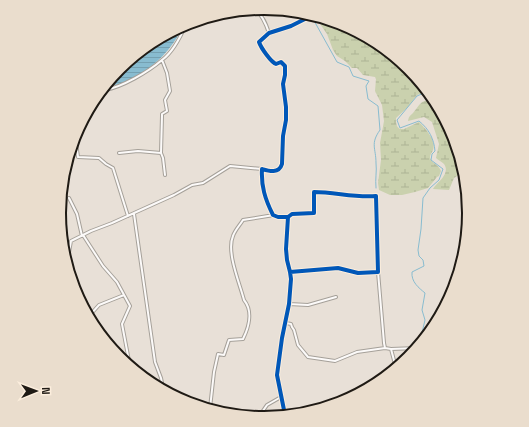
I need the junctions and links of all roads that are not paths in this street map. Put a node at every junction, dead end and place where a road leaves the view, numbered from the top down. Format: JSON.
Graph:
{"nodes":[{"id":1,"x":261,"y":15,"type":"edge"},
{"id":2,"x":304,"y":19,"type":"edge"},
{"id":3,"x":182,"y":33,"type":"edge"},
{"id":4,"x":269,"y":33,"type":"junction"},
{"id":5,"x":162,"y":60,"type":"junction"},
{"id":6,"x":110,"y":89,"type":"edge"},
{"id":7,"x":77,"y":150,"type":"edge"},
{"id":8,"x":161,"y":153,"type":"junction"},
{"id":9,"x":120,"y":154,"type":"dead end"},
{"id":10,"x":262,"y":168,"type":"junction"},
{"id":11,"x":165,"y":175,"type":"dead end"},
{"id":12,"x":69,"y":198,"type":"dead end"},
{"id":13,"x":134,"y":214,"type":"junction"},
{"id":14,"x":274,"y":215,"type":"junction"},
{"id":15,"x":128,"y":216,"type":"junction"},
{"id":16,"x":288,"y":217,"type":"junction"},
{"id":17,"x":83,"y":235,"type":"junction"},
{"id":18,"x":70,"y":249,"type":"edge"},
{"id":19,"x":290,"y":272,"type":"junction"},
{"id":20,"x":378,"y":272,"type":"junction"},
{"id":21,"x":124,"y":295,"type":"junction"},
{"id":22,"x":336,"y":297,"type":"dead end"},
{"id":23,"x":289,"y":304,"type":"junction"},
{"id":24,"x":93,"y":312,"type":"edge"},
{"id":25,"x":286,"y":323,"type":"junction"},
{"id":26,"x":385,"y":348,"type":"junction"},
{"id":27,"x":410,"y":348,"type":"edge"},
{"id":28,"x":391,"y":349,"type":"junction"},
{"id":29,"x":128,"y":358,"type":"edge"},
{"id":30,"x":395,"y":363,"type":"edge"},
{"id":31,"x":162,"y":383,"type":"edge"},
{"id":32,"x":281,"y":397,"type":"junction"},
{"id":33,"x":210,"y":404,"type":"edge"},
{"id":34,"x":284,"y":411,"type":"edge"},
{"id":35,"x":262,"y":412,"type":"edge"}],
"edges":[{"from":1,"to":4,"type":"street"},
{"from":2,"to":4,"type":"street"},
{"from":3,"to":5,"type":"street"},
{"from":4,"to":10,"type":"street"},
{"from":5,"to":6,"type":"street"},
{"from":5,"to":8,"type":"street"},
{"from":7,"to":15,"type":"street"},
{"from":8,"to":9,"type":"street"},
{"from":8,"to":11,"type":"street"},
{"from":10,"to":13,"type":"street"},
{"from":10,"to":14,"type":"street"},
{"from":12,"to":17,"type":"street"},
{"from":13,"to":15,"type":"street"},
{"from":13,"to":31,"type":"street"},
{"from":14,"to":16,"type":"street"},
{"from":14,"to":33,"type":"street"},
{"from":15,"to":17,"type":"street"},
{"from":16,"to":19,"type":"street"},
{"from":16,"to":20,"type":"street"},
{"from":17,"to":18,"type":"street"},
{"from":17,"to":21,"type":"street"},
{"from":19,"to":20,"type":"street"},
{"from":19,"to":23,"type":"street"},
{"from":20,"to":26,"type":"street"},
{"from":21,"to":24,"type":"street"},
{"from":21,"to":29,"type":"street"},
{"from":22,"to":23,"type":"street"},
{"from":23,"to":25,"type":"street"},
{"from":25,"to":26,"type":"street"},
{"from":25,"to":32,"type":"street"},
{"from":26,"to":28,"type":"street"},
{"from":27,"to":28,"type":"street"},
{"from":28,"to":30,"type":"street"},
{"from":32,"to":34,"type":"street"},
{"from":32,"to":35,"type":"street"}]}
